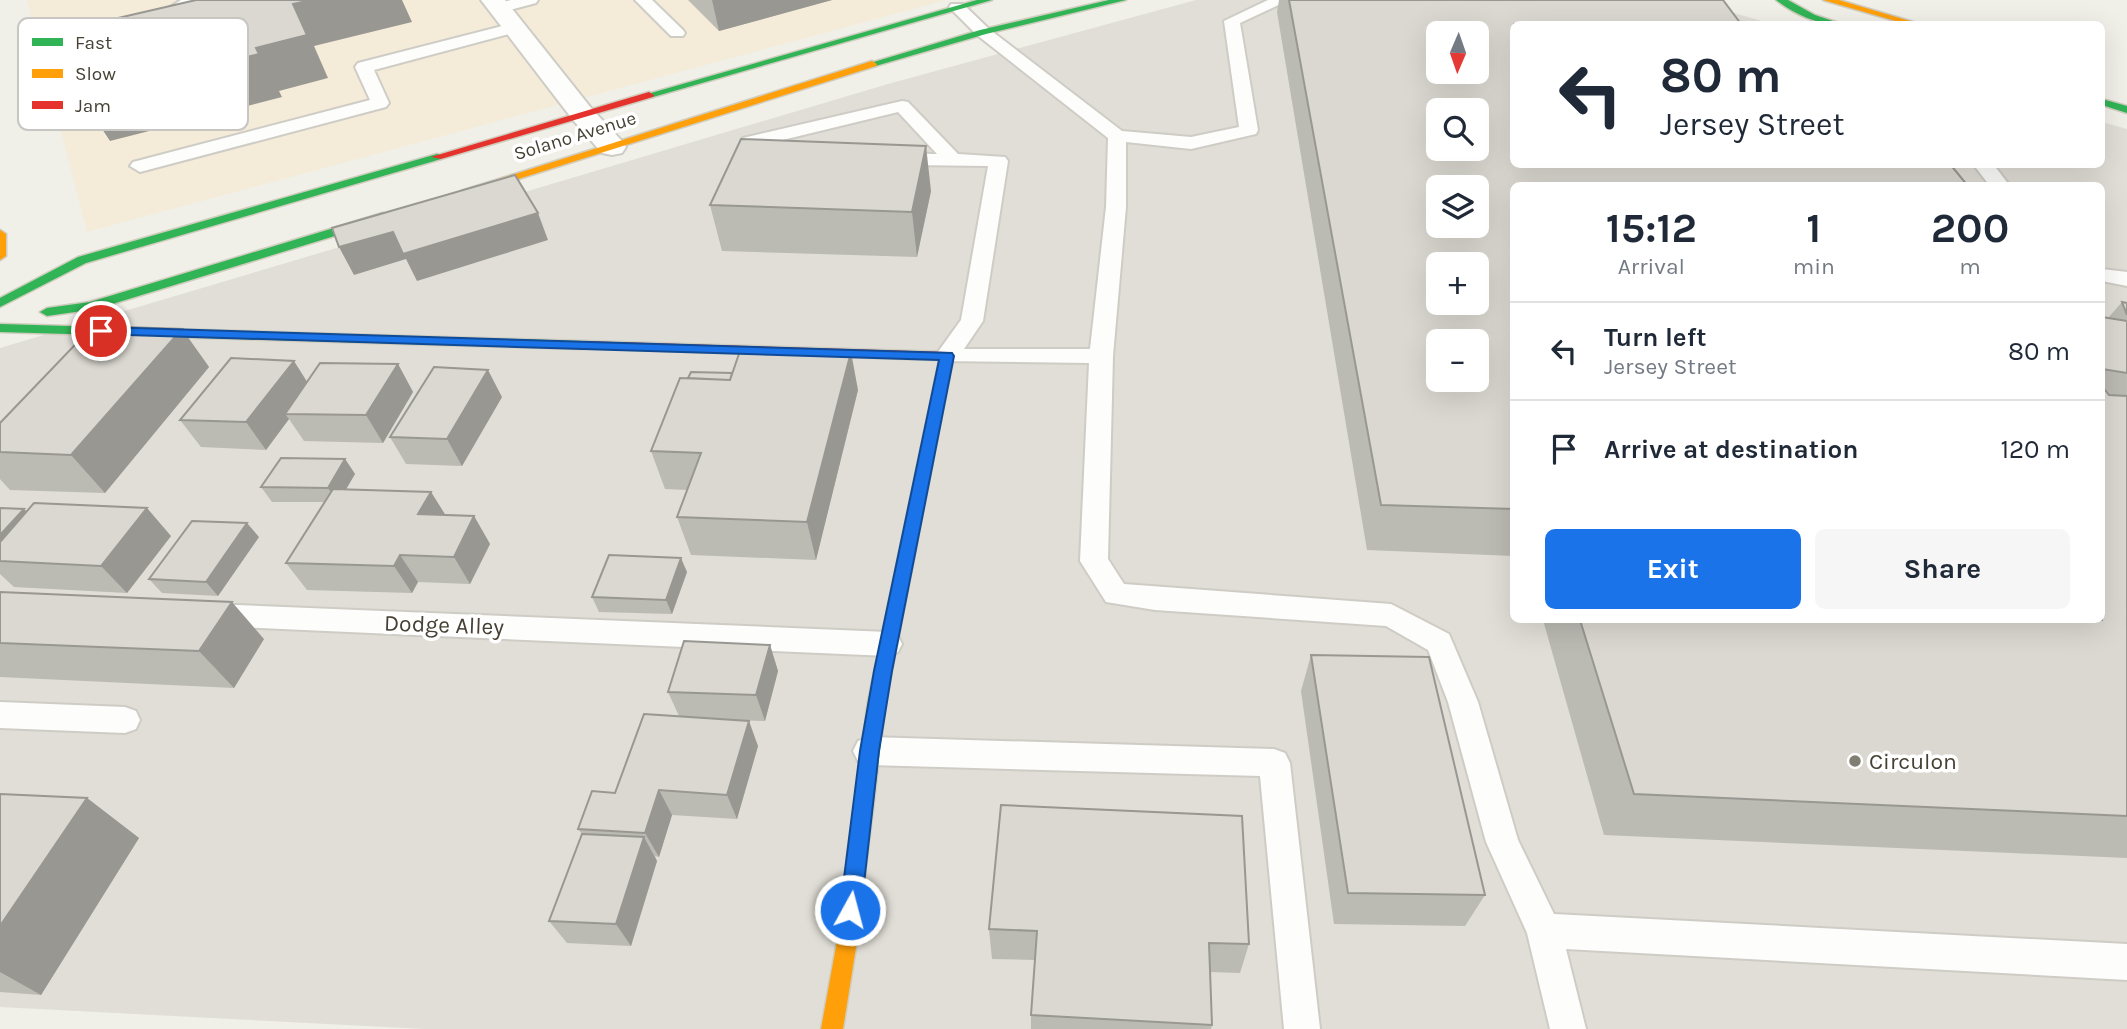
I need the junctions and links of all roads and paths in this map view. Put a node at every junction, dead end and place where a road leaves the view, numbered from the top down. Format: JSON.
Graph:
{"nodes":[{"id":1,"x":195,"y":0,"type":"edge"},
{"id":2,"x":530,"y":0,"type":"edge"},
{"id":3,"x":643,"y":0,"type":"edge"},
{"id":4,"x":987,"y":0,"type":"edge"},
{"id":5,"x":1121,"y":0,"type":"edge"},
{"id":6,"x":1281,"y":0,"type":"edge"},
{"id":7,"x":1781,"y":0,"type":"edge"},
{"id":8,"x":1828,"y":0,"type":"edge"},
{"id":9,"x":957,"y":7,"type":"junction"},
{"id":10,"x":502,"y":12,"type":"edge"},
{"id":11,"x":169,"y":18,"type":"edge"},
{"id":12,"x":1826,"y":21,"type":"edge"},
{"id":13,"x":1904,"y":21,"type":"edge"},
{"id":14,"x":983,"y":32,"type":"junction"},
{"id":15,"x":677,"y":33,"type":"dead end"},
{"id":16,"x":2105,"y":103,"type":"edge"},
{"id":17,"x":2127,"y":110,"type":"edge"},
{"id":18,"x":582,"y":114,"type":"junction"},
{"id":19,"x":1117,"y":136,"type":"junction"},
{"id":20,"x":612,"y":146,"type":"junction"},
{"id":21,"x":953,"y":160,"type":"junction"},
{"id":22,"x":140,"y":166,"type":"dead end"},
{"id":23,"x":781,"y":166,"type":"edge"},
{"id":24,"x":872,"y":166,"type":"edge"},
{"id":25,"x":1985,"y":168,"type":"edge"},
{"id":26,"x":1998,"y":182,"type":"edge"},
{"id":27,"x":452,"y":195,"type":"edge"},
{"id":28,"x":399,"y":212,"type":"edge"},
{"id":29,"x":0,"y":234,"type":"edge"},
{"id":30,"x":0,"y":256,"type":"edge"},
{"id":31,"x":2105,"y":275,"type":"edge"},
{"id":32,"x":2127,"y":279,"type":"edge"},
{"id":33,"x":0,"y":303,"type":"edge"},
{"id":34,"x":0,"y":320,"type":"edge"},
{"id":35,"x":0,"y":328,"type":"edge"},
{"id":36,"x":947,"y":356,"type":"junction"},
{"id":37,"x":1101,"y":356,"type":"junction"},
{"id":38,"x":180,"y":614,"type":"edge"},
{"id":39,"x":888,"y":644,"type":"junction"},
{"id":40,"x":0,"y":715,"type":"edge"},
{"id":41,"x":125,"y":720,"type":"dead end"},
{"id":42,"x":869,"y":751,"type":"junction"},
{"id":43,"x":1544,"y":931,"type":"junction"},
{"id":44,"x":2127,"y":962,"type":"edge"},
{"id":45,"x":832,"y":1029,"type":"edge"},
{"id":46,"x":1302,"y":1029,"type":"edge"},
{"id":47,"x":1568,"y":1029,"type":"edge"}],
"edges":[{"from":1,"to":11,"type":"lane"},
{"from":2,"to":10,"type":"lane"},
{"from":3,"to":15,"type":"lane"},
{"from":4,"to":9,"type":"main road","name":"Solano Avenue"},
{"from":5,"to":14,"type":"main road","name":"Solano Avenue"},
{"from":6,"to":19,"type":"lane"},
{"from":7,"to":12,"type":"main road"},
{"from":8,"to":13,"type":"main road"},
{"from":9,"to":14,"type":"lane"},
{"from":9,"to":18,"type":"main road","name":"Solano Avenue"},
{"from":10,"to":18,"type":"street"},
{"from":10,"to":22,"type":"lane"},
{"from":14,"to":19,"type":"lane"},
{"from":14,"to":20,"type":"main road","name":"Solano Avenue"},
{"from":16,"to":17,"type":"main road"},
{"from":18,"to":20,"type":"street"},
{"from":18,"to":33,"type":"main road","name":"Solano Avenue"},
{"from":19,"to":37,"type":"lane"},
{"from":20,"to":27,"type":"main road","name":"Solano Avenue"},
{"from":21,"to":23,"type":"lane"},
{"from":21,"to":24,"type":"lane"},
{"from":21,"to":36,"type":"lane"},
{"from":25,"to":26,"type":"lane"},
{"from":28,"to":34,"type":"main road"},
{"from":29,"to":30,"type":"main road"},
{"from":31,"to":32,"type":"lane"},
{"from":35,"to":36,"type":"main road"},
{"from":36,"to":37,"type":"lane"},
{"from":36,"to":39,"type":"main road"},
{"from":37,"to":43,"type":"lane"},
{"from":38,"to":39,"type":"lane","name":"Dodge Alley"},
{"from":39,"to":42,"type":"main road"},
{"from":40,"to":41,"type":"lane"},
{"from":42,"to":45,"type":"main road"},
{"from":42,"to":46,"type":"lane"},
{"from":43,"to":44,"type":"lane"},
{"from":43,"to":47,"type":"lane"}]}
